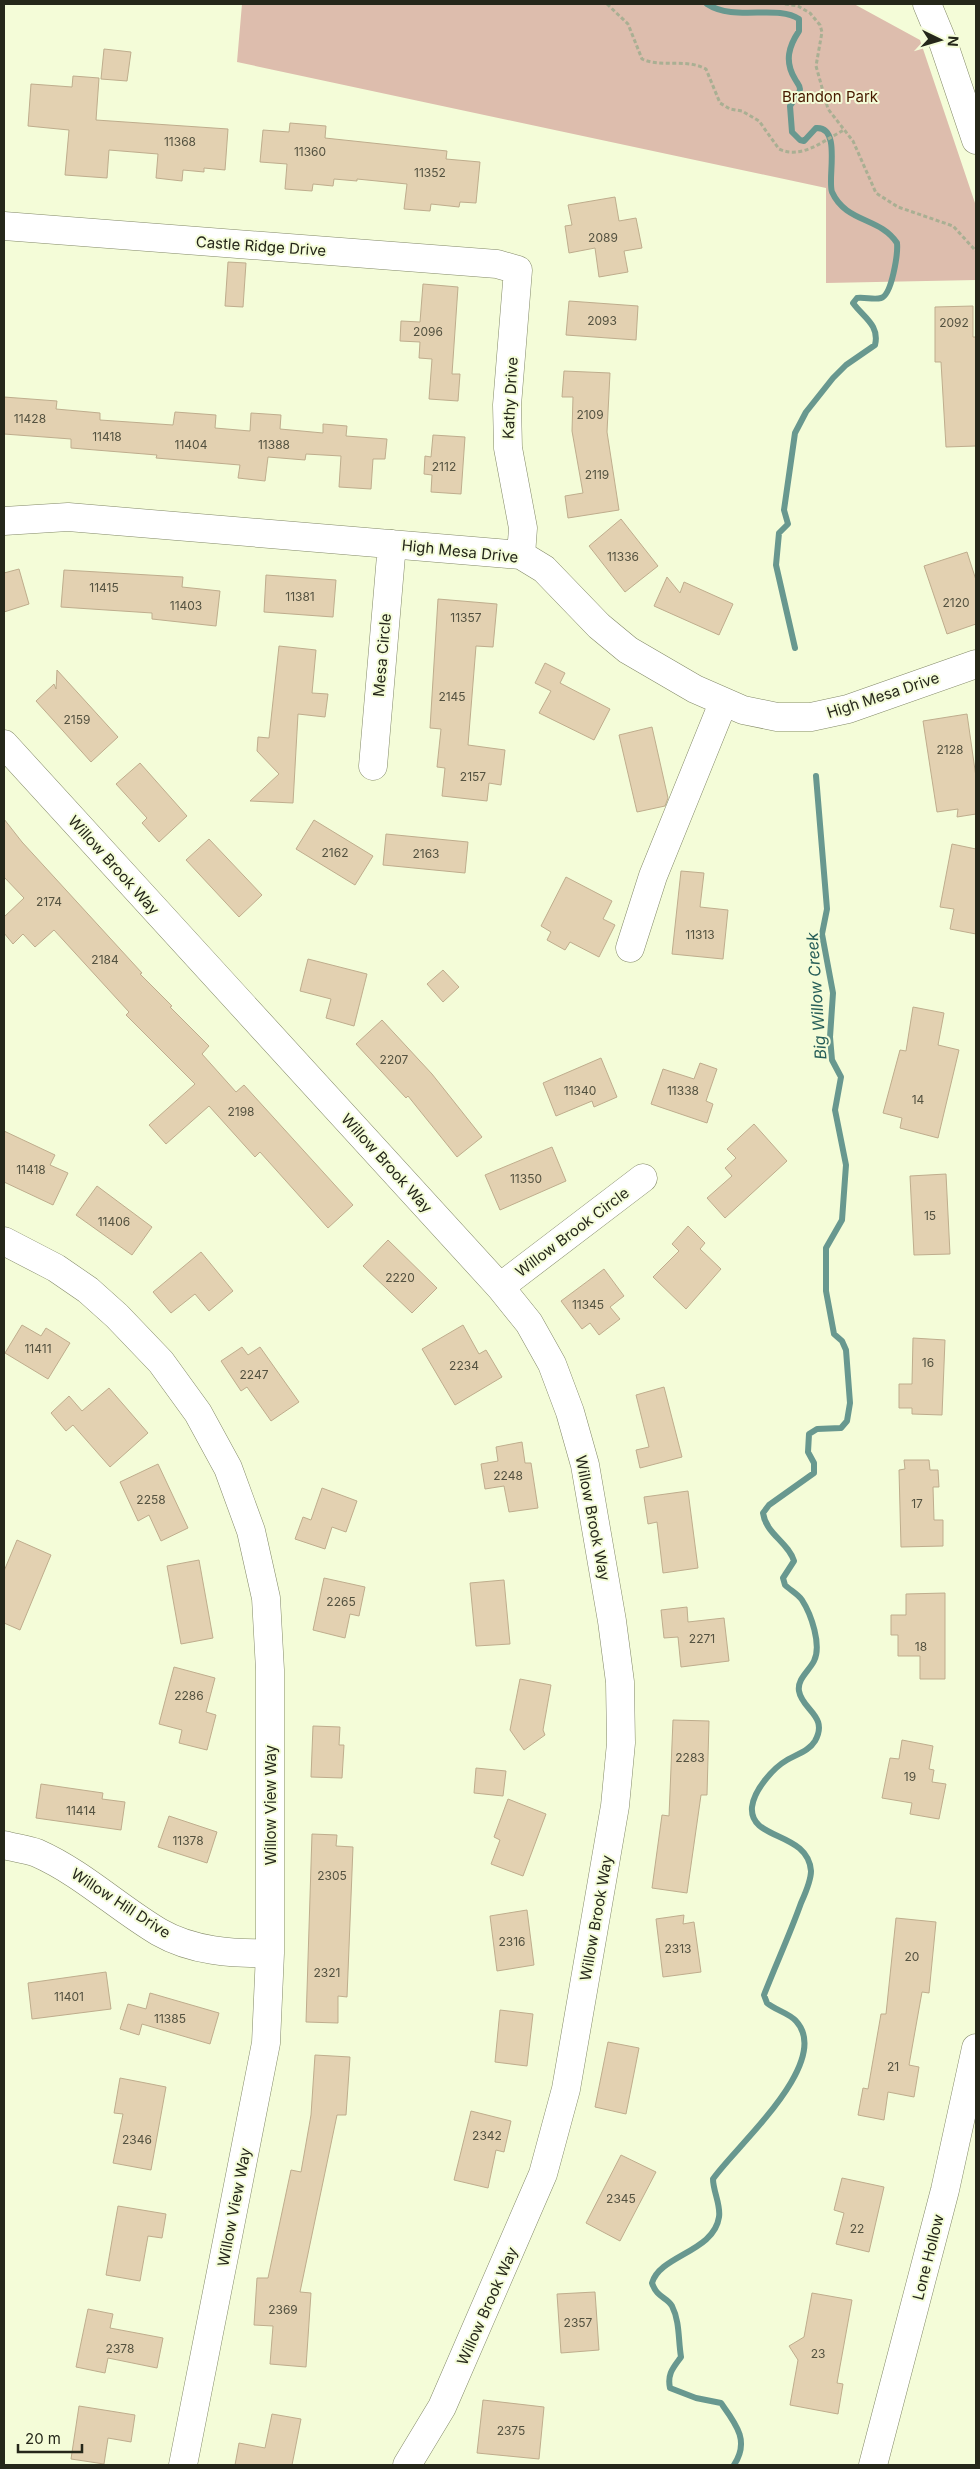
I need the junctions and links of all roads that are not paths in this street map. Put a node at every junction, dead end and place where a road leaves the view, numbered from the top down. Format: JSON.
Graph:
{"nodes":[{"id":1,"x":927,"y":4,"type":"edge"},
{"id":2,"x":976,"y":140,"type":"edge"},
{"id":3,"x":4,"y":226,"type":"edge"},
{"id":4,"x":518,"y":270,"type":"joint"},
{"id":5,"x":4,"y":521,"type":"edge"},
{"id":6,"x":392,"y":544,"type":"junction"},
{"id":7,"x":521,"y":555,"type":"junction"},
{"id":8,"x":976,"y":664,"type":"edge"},
{"id":9,"x":723,"y":703,"type":"junction"},
{"id":10,"x":4,"y":744,"type":"edge"},
{"id":11,"x":373,"y":766,"type":"dead end"},
{"id":12,"x":630,"y":948,"type":"dead end"},
{"id":13,"x":643,"y":1178,"type":"dead end"},
{"id":14,"x":4,"y":1241,"type":"edge"},
{"id":15,"x":500,"y":1287,"type":"junction"},
{"id":16,"x":4,"y":1845,"type":"edge"},
{"id":17,"x":270,"y":1953,"type":"junction"},
{"id":18,"x":976,"y":2048,"type":"edge"},
{"id":19,"x":183,"y":2465,"type":"edge"},
{"id":20,"x":407,"y":2465,"type":"edge"},
{"id":21,"x":873,"y":2465,"type":"edge"}],
"edges":[{"from":1,"to":2,"type":"street"},
{"from":3,"to":4,"type":"street","name":"Castle Ridge Drive"},
{"from":4,"to":7,"type":"street","name":"Kathy Drive"},
{"from":5,"to":6,"type":"street","name":"High Mesa Drive"},
{"from":6,"to":7,"type":"street","name":"High Mesa Drive"},
{"from":6,"to":11,"type":"street","name":"Mesa Circle"},
{"from":7,"to":9,"type":"street","name":"High Mesa Drive"},
{"from":8,"to":9,"type":"street","name":"High Mesa Drive"},
{"from":9,"to":12,"type":"street"},
{"from":10,"to":15,"type":"street","name":"Willow Brook Way"},
{"from":13,"to":15,"type":"street","name":"Willow Brook Circle"},
{"from":14,"to":17,"type":"street","name":"Willow View Way"},
{"from":15,"to":20,"type":"street","name":"Willow Brook Way"},
{"from":16,"to":17,"type":"street","name":"Willow Hill Drive"},
{"from":17,"to":19,"type":"street","name":"Willow View Way"},
{"from":18,"to":21,"type":"street","name":"Lone Hollow"}]}
